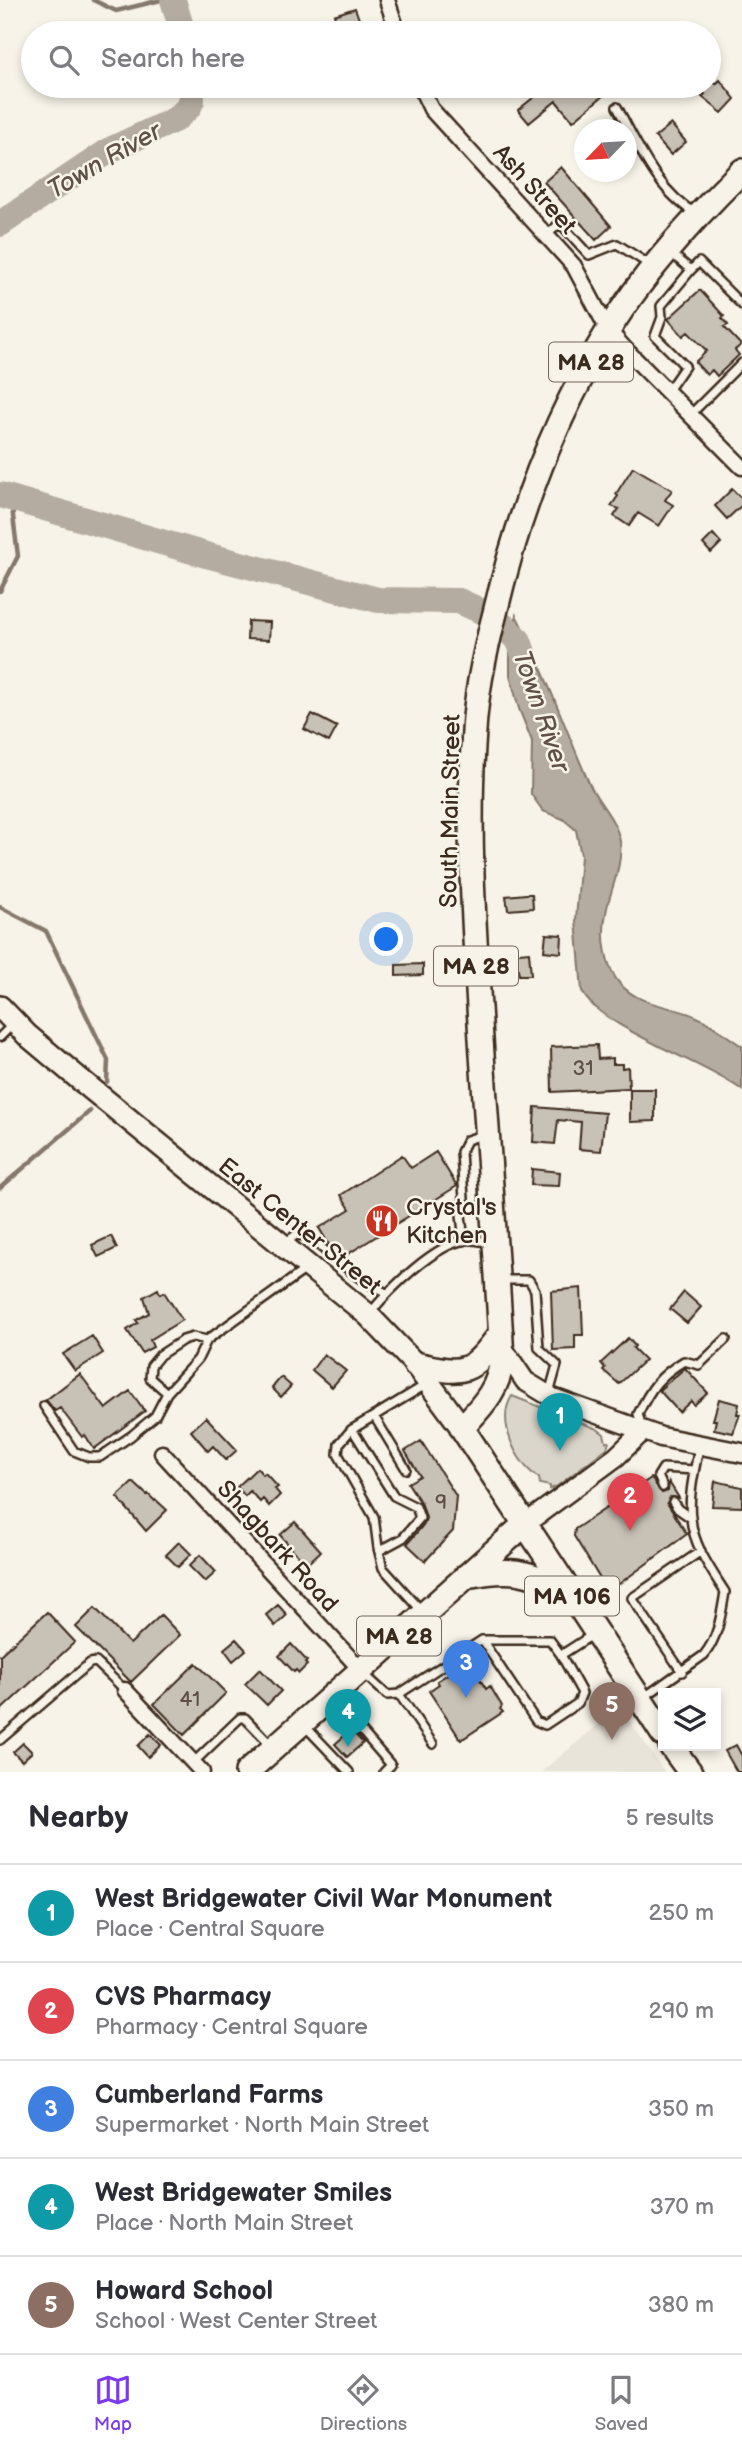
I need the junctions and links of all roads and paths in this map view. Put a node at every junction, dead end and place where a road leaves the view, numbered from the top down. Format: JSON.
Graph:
{"nodes":[{"id":1,"x":387,"y":0,"type":"edge"},
{"id":2,"x":394,"y":21,"type":"edge"},
{"id":3,"x":426,"y":98,"type":"edge"},
{"id":4,"x":617,"y":107,"type":"dead end"},
{"id":5,"x":742,"y":171,"type":"edge"},
{"id":6,"x":697,"y":215,"type":"junction"},
{"id":7,"x":547,"y":235,"type":"junction"},
{"id":8,"x":589,"y":255,"type":"junction"},
{"id":9,"x":661,"y":259,"type":"junction"},
{"id":10,"x":576,"y":270,"type":"junction"},
{"id":11,"x":691,"y":270,"type":"junction"},
{"id":12,"x":742,"y":305,"type":"edge"},
{"id":13,"x":608,"y":330,"type":"junction"},
{"id":14,"x":742,"y":363,"type":"edge"},
{"id":15,"x":667,"y":391,"type":"junction"},
{"id":16,"x":690,"y":415,"type":"junction"},
{"id":17,"x":742,"y":467,"type":"edge"},
{"id":18,"x":5,"y":1022,"type":"edge"},
{"id":19,"x":487,"y":1133,"type":"junction"},
{"id":20,"x":464,"y":1241,"type":"junction"},
{"id":21,"x":282,"y":1244,"type":"junction"},
{"id":22,"x":495,"y":1244,"type":"junction"},
{"id":23,"x":309,"y":1266,"type":"junction"},
{"id":24,"x":497,"y":1280,"type":"junction"},
{"id":25,"x":386,"y":1293,"type":"junction"},
{"id":26,"x":368,"y":1315,"type":"junction"},
{"id":27,"x":726,"y":1339,"type":"dead end"},
{"id":28,"x":207,"y":1340,"type":"junction"},
{"id":29,"x":501,"y":1340,"type":"junction"},
{"id":30,"x":415,"y":1364,"type":"junction"},
{"id":31,"x":430,"y":1383,"type":"junction"},
{"id":32,"x":543,"y":1392,"type":"junction"},
{"id":33,"x":167,"y":1393,"type":"junction"},
{"id":34,"x":44,"y":1406,"type":"dead end"},
{"id":35,"x":374,"y":1416,"type":"junction"},
{"id":36,"x":462,"y":1428,"type":"junction"},
{"id":37,"x":352,"y":1429,"type":"junction"},
{"id":38,"x":643,"y":1432,"type":"junction"},
{"id":39,"x":699,"y":1446,"type":"junction"},
{"id":40,"x":162,"y":1453,"type":"dead end"},
{"id":41,"x":742,"y":1453,"type":"edge"},
{"id":42,"x":406,"y":1469,"type":"dead end"},
{"id":43,"x":694,"y":1470,"type":"junction"},
{"id":44,"x":663,"y":1487,"type":"dead end"},
{"id":45,"x":673,"y":1502,"type":"dead end"},
{"id":46,"x":691,"y":1518,"type":"junction"},
{"id":47,"x":525,"y":1524,"type":"junction"},
{"id":48,"x":379,"y":1551,"type":"junction"},
{"id":49,"x":701,"y":1551,"type":"junction"},
{"id":50,"x":466,"y":1576,"type":"junction"},
{"id":51,"x":567,"y":1588,"type":"junction"},
{"id":52,"x":424,"y":1613,"type":"junction"},
{"id":53,"x":596,"y":1632,"type":"junction"},
{"id":54,"x":482,"y":1640,"type":"junction"},
{"id":55,"x":561,"y":1655,"type":"junction"},
{"id":56,"x":361,"y":1670,"type":"junction"},
{"id":57,"x":682,"y":1672,"type":"junction"},
{"id":58,"x":125,"y":1690,"type":"joint"},
{"id":59,"x":399,"y":1694,"type":"junction"},
{"id":60,"x":332,"y":1697,"type":"junction"},
{"id":61,"x":640,"y":1700,"type":"junction"},
{"id":62,"x":302,"y":1723,"type":"junction"},
{"id":63,"x":658,"y":1727,"type":"edge"},
{"id":64,"x":0,"y":1740,"type":"edge"},
{"id":65,"x":433,"y":1744,"type":"dead end"},
{"id":66,"x":274,"y":1748,"type":"junction"},
{"id":67,"x":675,"y":1751,"type":"edge"},
{"id":68,"x":197,"y":1768,"type":"edge"},
{"id":69,"x":247,"y":1772,"type":"edge"},
{"id":70,"x":349,"y":1772,"type":"edge"},
{"id":71,"x":384,"y":1772,"type":"edge"},
{"id":72,"x":690,"y":1772,"type":"edge"}],
"edges":[{"from":1,"to":2,"type":"street"},
{"from":3,"to":7,"type":"street","name":"Ash Street"},
{"from":4,"to":6,"type":"lane"},
{"from":5,"to":6,"type":"main road","name":"South Main Street","number":"MA 28"},
{"from":6,"to":9,"type":"main road","name":"South Main Street","number":"MA 28"},
{"from":7,"to":8,"type":"lane"},
{"from":7,"to":10,"type":"street","name":"Ash Street"},
{"from":8,"to":9,"type":"lane"},
{"from":8,"to":10,"type":"lane"},
{"from":9,"to":11,"type":"lane"},
{"from":9,"to":13,"type":"main road","name":"South Main Street","number":"MA 28"},
{"from":10,"to":13,"type":"street","name":"Ash Street"},
{"from":11,"to":12,"type":"lane"},
{"from":11,"to":15,"type":"lane"},
{"from":13,"to":15,"type":"street","name":"Ash Street"},
{"from":13,"to":19,"type":"main road","name":"South Main Street","number":"MA 28"},
{"from":14,"to":16,"type":"lane"},
{"from":15,"to":16,"type":"street","name":"Ash Street"},
{"from":16,"to":17,"type":"street","name":"Ash Street"},
{"from":18,"to":21,"type":"main road","name":"East Center Street"},
{"from":19,"to":20,"type":"lane"},
{"from":19,"to":22,"type":"main road","name":"South Main Street","number":"MA 28"},
{"from":20,"to":22,"type":"lane"},
{"from":20,"to":25,"type":"lane"},
{"from":21,"to":23,"type":"main road","name":"East Center Street"},
{"from":21,"to":25,"type":"lane"},
{"from":22,"to":24,"type":"main road","name":"South Main Street","number":"MA 28"},
{"from":23,"to":26,"type":"main road","name":"East Center Street"},
{"from":23,"to":28,"type":"lane"},
{"from":24,"to":29,"type":"main road","name":"South Main Street","number":"MA 28"},
{"from":24,"to":32,"type":"lane"},
{"from":25,"to":26,"type":"lane"},
{"from":26,"to":30,"type":"main road","name":"East Center Street"},
{"from":27,"to":38,"type":"lane"},
{"from":28,"to":33,"type":"lane"},
{"from":28,"to":33,"type":"lane"},
{"from":29,"to":30,"type":"main road"},
{"from":29,"to":32,"type":"street"},
{"from":29,"to":36,"type":"main road","name":"South Main Street","number":"MA 28"},
{"from":30,"to":31,"type":"main road","name":"East Center Street"},
{"from":31,"to":35,"type":"lane"},
{"from":31,"to":36,"type":"main road","name":"East Center Street"},
{"from":32,"to":38,"type":"street"},
{"from":33,"to":34,"type":"lane"},
{"from":35,"to":37,"type":"lane"},
{"from":35,"to":42,"type":"lane"},
{"from":36,"to":47,"type":"main road","name":"East Center Street"},
{"from":37,"to":48,"type":"lane"},
{"from":37,"to":48,"type":"lane"},
{"from":38,"to":39,"type":"street"},
{"from":38,"to":47,"type":"street"},
{"from":39,"to":41,"type":"street"},
{"from":39,"to":43,"type":"lane"},
{"from":40,"to":56,"type":"street","name":"Shagbark Road"},
{"from":43,"to":44,"type":"lane"},
{"from":43,"to":46,"type":"lane"},
{"from":45,"to":46,"type":"lane"},
{"from":46,"to":49,"type":"lane"},
{"from":47,"to":50,"type":"main road","number":"MA 28"},
{"from":47,"to":51,"type":"main road","number":"MA 106"},
{"from":48,"to":52,"type":"lane"},
{"from":49,"to":57,"type":"lane"},
{"from":49,"to":57,"type":"lane"},
{"from":50,"to":51,"type":"main road"},
{"from":50,"to":52,"type":"main road","number":"MA 28"},
{"from":51,"to":53,"type":"main road","number":"MA 106"},
{"from":52,"to":56,"type":"main road","number":"MA 28"},
{"from":53,"to":55,"type":"lane"},
{"from":53,"to":61,"type":"main road","number":"MA 106"},
{"from":54,"to":55,"type":"lane"},
{"from":54,"to":55,"type":"lane"},
{"from":54,"to":59,"type":"lane"},
{"from":56,"to":59,"type":"lane"},
{"from":56,"to":60,"type":"main road","number":"MA 28"},
{"from":57,"to":61,"type":"lane"},
{"from":58,"to":64,"type":"lane"},
{"from":58,"to":68,"type":"street"},
{"from":59,"to":65,"type":"lane"},
{"from":60,"to":62,"type":"main road","number":"MA 28"},
{"from":60,"to":71,"type":"lane"},
{"from":61,"to":63,"type":"main road","number":"MA 106"},
{"from":62,"to":66,"type":"main road","number":"MA 28"},
{"from":62,"to":70,"type":"lane"},
{"from":66,"to":68,"type":"lane"},
{"from":66,"to":69,"type":"main road","number":"MA 28"},
{"from":67,"to":72,"type":"main road"}]}
